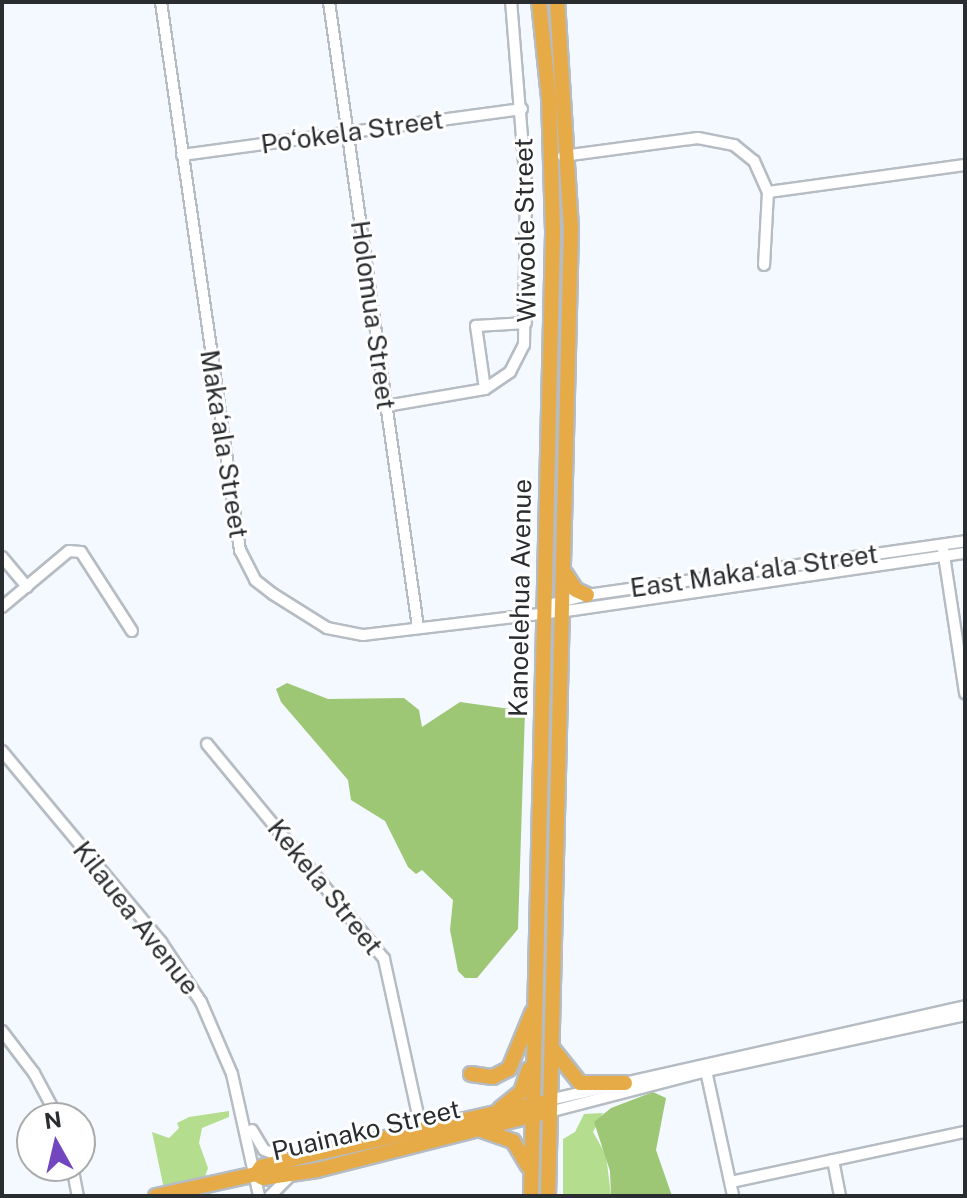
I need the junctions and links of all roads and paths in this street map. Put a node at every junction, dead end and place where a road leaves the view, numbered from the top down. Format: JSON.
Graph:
{"nodes":[{"id":1,"x":161,"y":2,"type":"edge"},
{"id":2,"x":329,"y":2,"type":"edge"},
{"id":3,"x":511,"y":2,"type":"edge"},
{"id":4,"x":539,"y":2,"type":"edge"},
{"id":5,"x":557,"y":2,"type":"edge"},
{"id":6,"x":522,"y":109,"type":"junction"},
{"id":7,"x":347,"y":134,"type":"junction"},
{"id":8,"x":182,"y":155,"type":"junction"},
{"id":9,"x":569,"y":155,"type":"junction"},
{"id":10,"x":552,"y":158,"type":"junction"},
{"id":11,"x":965,"y":165,"type":"edge"},
{"id":12,"x":768,"y":192,"type":"junction"},
{"id":13,"x":764,"y":265,"type":"dead end"},
{"id":14,"x":526,"y":323,"type":"junction"},
{"id":15,"x":485,"y":389,"type":"junction"},
{"id":16,"x":386,"y":406,"type":"junction"},
{"id":17,"x":965,"y":541,"type":"edge"},
{"id":18,"x":943,"y":550,"type":"junction"},
{"id":19,"x":965,"y":553,"type":"edge"},
{"id":20,"x":2,"y":557,"type":"edge"},
{"id":21,"x":563,"y":569,"type":"junction"},
{"id":22,"x":27,"y":587,"type":"junction"},
{"id":23,"x":587,"y":595,"type":"junction"},
{"id":24,"x":562,"y":606,"type":"junction"},
{"id":25,"x":2,"y":607,"type":"edge"},
{"id":26,"x":544,"y":608,"type":"junction"},
{"id":27,"x":418,"y":627,"type":"junction"},
{"id":28,"x":132,"y":631,"type":"dead end"},
{"id":29,"x":965,"y":693,"type":"edge"},
{"id":30,"x":207,"y":744,"type":"dead end"},
{"id":31,"x":2,"y":751,"type":"edge"},
{"id":32,"x":536,"y":1002,"type":"junction"},
{"id":33,"x":965,"y":1006,"type":"edge"},
{"id":34,"x":965,"y":1015,"type":"edge"},
{"id":35,"x":2,"y":1031,"type":"edge"},
{"id":36,"x":536,"y":1034,"type":"junction"},
{"id":37,"x":551,"y":1047,"type":"junction"},
{"id":38,"x":705,"y":1068,"type":"junction"},
{"id":39,"x":471,"y":1074,"type":"dead end"},
{"id":40,"x":625,"y":1083,"type":"junction"},
{"id":41,"x":237,"y":1092,"type":"junction"},
{"id":42,"x":49,"y":1102,"type":"edge"},
{"id":43,"x":549,"y":1106,"type":"junction"},
{"id":44,"x":533,"y":1110,"type":"junction"},
{"id":45,"x":487,"y":1115,"type":"junction"},
{"id":46,"x":477,"y":1129,"type":"junction"},
{"id":47,"x":965,"y":1132,"type":"edge"},
{"id":48,"x":423,"y":1136,"type":"junction"},
{"id":49,"x":833,"y":1160,"type":"junction"},
{"id":50,"x":293,"y":1166,"type":"junction"},
{"id":51,"x":256,"y":1174,"type":"junction"},
{"id":52,"x":531,"y":1175,"type":"junction"},
{"id":53,"x":731,"y":1182,"type":"junction"},
{"id":54,"x":156,"y":1196,"type":"edge"},
{"id":55,"x":259,"y":1196,"type":"edge"},
{"id":56,"x":270,"y":1196,"type":"edge"},
{"id":57,"x":531,"y":1196,"type":"edge"},
{"id":58,"x":548,"y":1196,"type":"edge"},
{"id":59,"x":733,"y":1196,"type":"edge"},
{"id":60,"x":840,"y":1196,"type":"edge"}],
"edges":[{"from":1,"to":8,"type":"street","name":"Maka‘ala Street"},
{"from":2,"to":7,"type":"street","name":"Holomua Street"},
{"from":3,"to":6,"type":"street","name":"Wiwoole Street"},
{"from":4,"to":10,"type":"highway","name":"Kanoelehua Avenue"},
{"from":5,"to":9,"type":"highway","name":"Kanoelehua Avenue"},
{"from":6,"to":7,"type":"street","name":"Po‘okela Street"},
{"from":6,"to":14,"type":"street","name":"Wiwoole Street"},
{"from":7,"to":8,"type":"street","name":"Po‘okela Street"},
{"from":7,"to":16,"type":"street","name":"Holomua Street"},
{"from":8,"to":27,"type":"street","name":"Maka‘ala Street"},
{"from":9,"to":10,"type":"street"},
{"from":9,"to":12,"type":"street"},
{"from":9,"to":21,"type":"highway","name":"Kanoelehua Avenue"},
{"from":10,"to":26,"type":"highway","name":"Kanoelehua Avenue"},
{"from":11,"to":12,"type":"street"},
{"from":12,"to":13,"type":"street"},
{"from":14,"to":15,"type":"street","name":"Wiwoole Street"},
{"from":14,"to":15,"type":"street"},
{"from":15,"to":16,"type":"street"},
{"from":16,"to":27,"type":"street","name":"Holomua Street"},
{"from":17,"to":18,"type":"street","name":"East Makaʻala Street"},
{"from":18,"to":19,"type":"street","name":"East Makaʻala Street"},
{"from":18,"to":23,"type":"street","name":"East Makaʻala Street"},
{"from":18,"to":24,"type":"street","name":"East Makaʻala Street"},
{"from":18,"to":29,"type":"street"},
{"from":20,"to":22,"type":"street"},
{"from":21,"to":23,"type":"highway"},
{"from":21,"to":24,"type":"highway","name":"Kanoelehua Avenue"},
{"from":22,"to":25,"type":"street"},
{"from":22,"to":28,"type":"street"},
{"from":23,"to":24,"type":"street","name":"East Makaʻala Street"},
{"from":24,"to":26,"type":"street","name":"East Makaʻala Street"},
{"from":24,"to":37,"type":"highway","name":"Kanoelehua Avenue"},
{"from":26,"to":27,"type":"street","name":"Maka‘ala Street"},
{"from":26,"to":32,"type":"highway","name":"Kanoelehua Avenue"},
{"from":30,"to":48,"type":"street","name":"Kekela Street"},
{"from":31,"to":41,"type":"street","name":"Kilauea Avenue"},
{"from":32,"to":36,"type":"highway","name":"Kanoelehua Avenue"},
{"from":32,"to":39,"type":"highway"},
{"from":33,"to":38,"type":"street","name":"Puainako Street"},
{"from":34,"to":38,"type":"street","name":"Puainako Street"},
{"from":35,"to":42,"type":"street"},
{"from":36,"to":44,"type":"highway","name":"Kanoelehua Avenue"},
{"from":36,"to":45,"type":"highway"},
{"from":37,"to":40,"type":"highway"},
{"from":37,"to":43,"type":"highway","name":"Kanoelehua Avenue"},
{"from":38,"to":40,"type":"street","name":"Puainako Street"},
{"from":38,"to":43,"type":"street","name":"Puainako Street"},
{"from":38,"to":53,"type":"street"},
{"from":40,"to":43,"type":"street","name":"Puainako Street"},
{"from":41,"to":50,"type":"street"},
{"from":41,"to":51,"type":"street","name":"Kilauea Avenue"},
{"from":43,"to":44,"type":"highway","name":"Puainako Street"},
{"from":43,"to":58,"type":"highway","name":"Kanoelehua Avenue"},
{"from":44,"to":45,"type":"highway","name":"Puainako Street"},
{"from":44,"to":46,"type":"highway","name":"Puainako Street"},
{"from":44,"to":52,"type":"highway","name":"Kanoelehua Avenue"},
{"from":45,"to":48,"type":"highway","name":"Puainako Street"},
{"from":46,"to":48,"type":"highway","name":"Puainako Street"},
{"from":46,"to":52,"type":"highway"},
{"from":47,"to":49,"type":"street"},
{"from":48,"to":50,"type":"highway","name":"Puainako Street"},
{"from":49,"to":53,"type":"street"},
{"from":49,"to":60,"type":"street"},
{"from":50,"to":51,"type":"highway","name":"Puainako Street"},
{"from":50,"to":56,"type":"street"},
{"from":51,"to":54,"type":"highway","name":"Puainako Street"},
{"from":51,"to":55,"type":"street","name":"Kilauea Avenue"},
{"from":52,"to":57,"type":"highway","name":"Kanoelehua Avenue"},
{"from":53,"to":59,"type":"street"}]}
